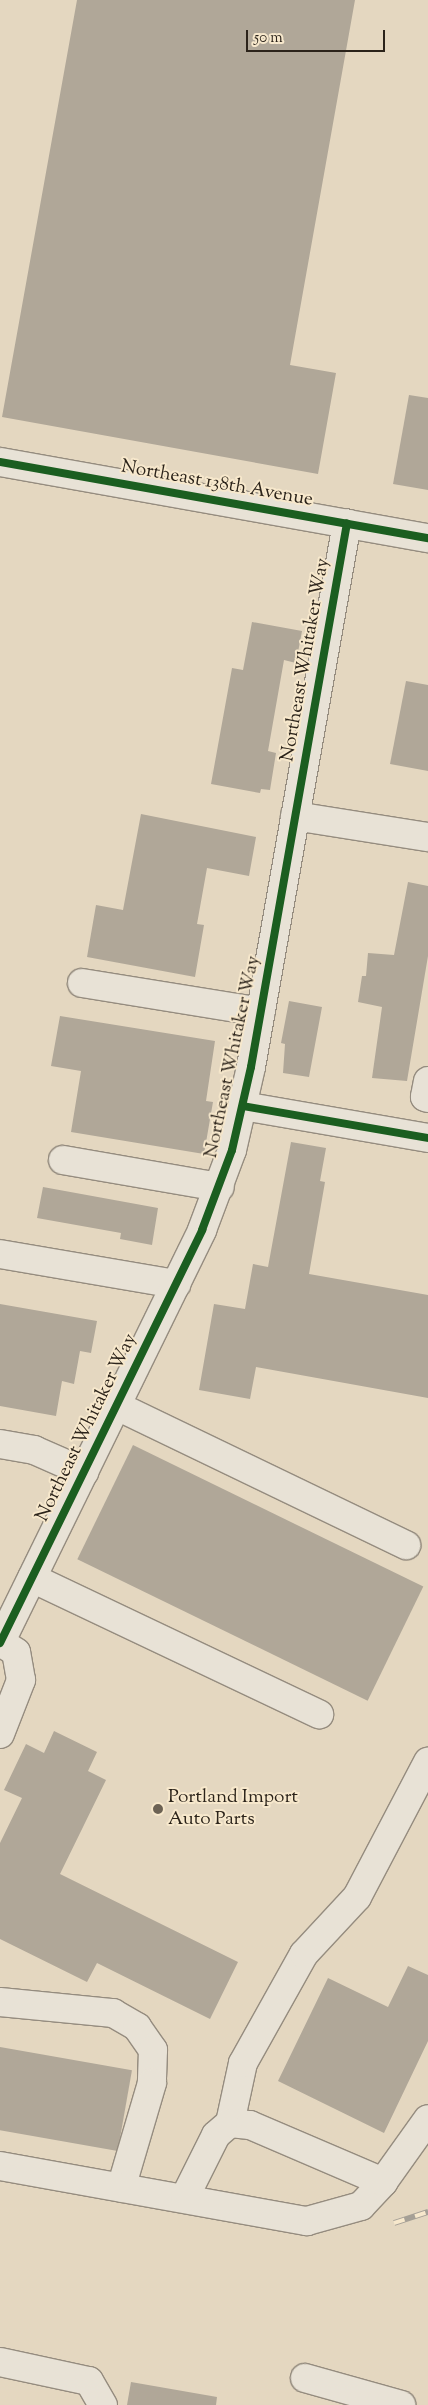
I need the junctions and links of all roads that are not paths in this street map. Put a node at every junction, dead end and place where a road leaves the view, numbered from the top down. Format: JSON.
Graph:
{"nodes":[{"id":1,"x":0,"y":462,"type":"edge"},
{"id":2,"x":347,"y":523,"type":"junction"},
{"id":3,"x":428,"y":538,"type":"edge"},
{"id":4,"x":295,"y":816,"type":"junction"},
{"id":5,"x":428,"y":837,"type":"edge"},
{"id":6,"x":82,"y":983,"type":"dead end"},
{"id":7,"x":261,"y":1012,"type":"junction"},
{"id":8,"x":428,"y":1081,"type":"edge"},
{"id":9,"x":428,"y":1098,"type":"edge"},
{"id":10,"x":243,"y":1106,"type":"junction"},
{"id":11,"x":428,"y":1138,"type":"edge"},
{"id":12,"x":63,"y":1160,"type":"dead end"},
{"id":13,"x":220,"y":1187,"type":"junction"},
{"id":14,"x":0,"y":1254,"type":"edge"},
{"id":15,"x":176,"y":1284,"type":"junction"},
{"id":16,"x":117,"y":1406,"type":"junction"},
{"id":17,"x":0,"y":1444,"type":"edge"},
{"id":18,"x":84,"y":1472,"type":"junction"},
{"id":19,"x":406,"y":1545,"type":"dead end"},
{"id":20,"x":32,"y":1578,"type":"junction"},
{"id":21,"x":0,"y":1643,"type":"edge"},
{"id":22,"x":319,"y":1714,"type":"dead end"},
{"id":23,"x":0,"y":1734,"type":"edge"},
{"id":24,"x":428,"y":1762,"type":"edge"},
{"id":25,"x":0,"y":2002,"type":"edge"},
{"id":26,"x":428,"y":2119,"type":"edge"},
{"id":27,"x":230,"y":2123,"type":"junction"},
{"id":28,"x":0,"y":2166,"type":"edge"},
{"id":29,"x":383,"y":2182,"type":"junction"},
{"id":30,"x":120,"y":2188,"type":"junction"},
{"id":31,"x":185,"y":2197,"type":"junction"},
{"id":32,"x":0,"y":2362,"type":"edge"},
{"id":33,"x":305,"y":2378,"type":"dead end"},
{"id":34,"x":102,"y":2405,"type":"edge"},
{"id":35,"x":400,"y":2405,"type":"edge"}],
"edges":[{"from":1,"to":2,"type":"street","name":"Northeast 138th Avenue"},
{"from":2,"to":3,"type":"street","name":"Northeast 138th Avenue"},
{"from":2,"to":4,"type":"street","name":"Northeast Whitaker Way"},
{"from":4,"to":5,"type":"street"},
{"from":4,"to":7,"type":"street","name":"Northeast Whitaker Way"},
{"from":6,"to":7,"type":"street"},
{"from":7,"to":10,"type":"street","name":"Northeast Whitaker Way"},
{"from":8,"to":9,"type":"street"},
{"from":10,"to":11,"type":"street"},
{"from":10,"to":13,"type":"street","name":"Northeast Whitaker Way"},
{"from":12,"to":13,"type":"street"},
{"from":13,"to":15,"type":"street","name":"Northeast Whitaker Way"},
{"from":14,"to":15,"type":"street"},
{"from":15,"to":16,"type":"street","name":"Northeast Whitaker Way"},
{"from":16,"to":18,"type":"street","name":"Northeast Whitaker Way"},
{"from":16,"to":19,"type":"street"},
{"from":17,"to":18,"type":"street"},
{"from":18,"to":20,"type":"street","name":"Northeast Whitaker Way"},
{"from":20,"to":21,"type":"street","name":"Northeast Whitaker Way"},
{"from":20,"to":22,"type":"street"},
{"from":21,"to":23,"type":"street"},
{"from":24,"to":27,"type":"street"},
{"from":25,"to":30,"type":"street"},
{"from":26,"to":29,"type":"street"},
{"from":27,"to":29,"type":"street"},
{"from":27,"to":31,"type":"street"},
{"from":28,"to":30,"type":"street"},
{"from":29,"to":31,"type":"street"},
{"from":30,"to":31,"type":"street"},
{"from":32,"to":34,"type":"street"},
{"from":33,"to":35,"type":"street"}]}
